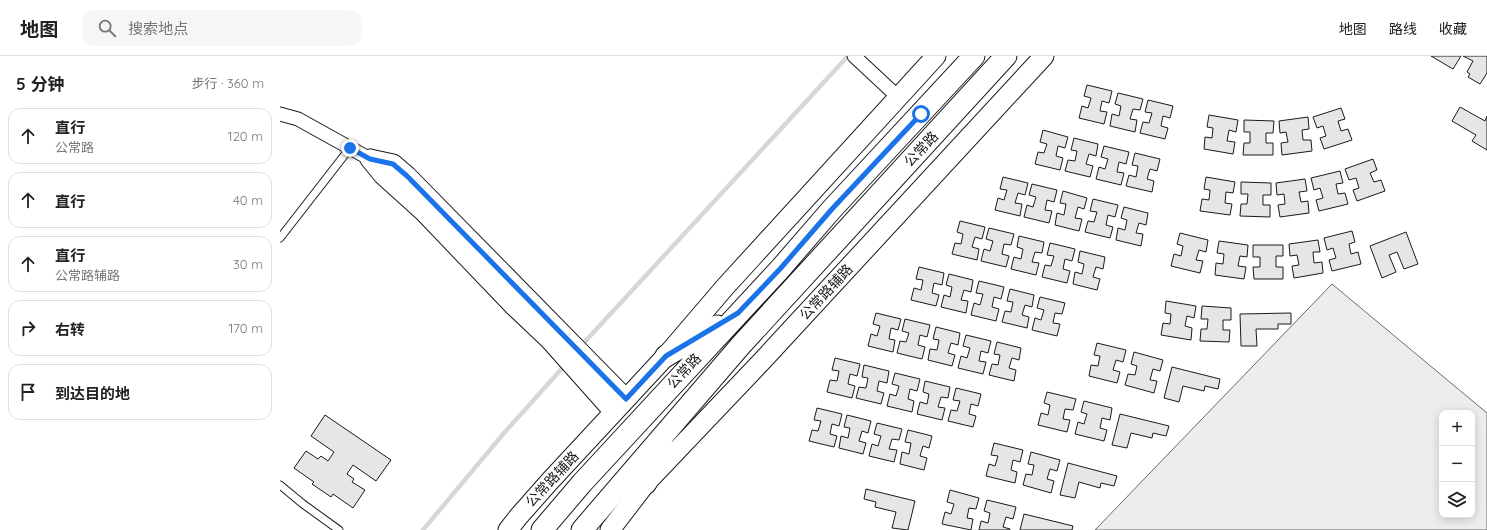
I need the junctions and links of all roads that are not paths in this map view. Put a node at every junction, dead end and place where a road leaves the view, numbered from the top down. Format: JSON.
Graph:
{"nodes":[{"id":1,"x":854,"y":56,"type":"edge"},
{"id":2,"x":936,"y":56,"type":"edge"},
{"id":3,"x":974,"y":56,"type":"edge"},
{"id":4,"x":1006,"y":56,"type":"edge"},
{"id":5,"x":1044,"y":56,"type":"edge"},
{"id":6,"x":898,"y":97,"type":"junction"},
{"id":7,"x":280,"y":114,"type":"edge"},
{"id":8,"x":350,"y":148,"type":"junction"},
{"id":9,"x":370,"y":159,"type":"joint"},
{"id":10,"x":280,"y":238,"type":"edge"},
{"id":11,"x":738,"y":313,"type":"junction"},
{"id":12,"x":666,"y":356,"type":"junction"},
{"id":13,"x":620,"y":405,"type":"junction"},
{"id":14,"x":674,"y":422,"type":"junction"},
{"id":15,"x":646,"y":483,"type":"junction"},
{"id":16,"x":280,"y":485,"type":"edge"},
{"id":17,"x":339,"y":530,"type":"edge"},
{"id":18,"x":508,"y":530,"type":"edge"},
{"id":19,"x":542,"y":530,"type":"edge"},
{"id":20,"x":582,"y":530,"type":"edge"},
{"id":21,"x":610,"y":530,"type":"edge"}],
"edges":[{"from":1,"to":6,"type":"street"},
{"from":2,"to":6,"type":"main road","name":"公常路辅路"},
{"from":3,"to":11,"type":"main road","name":"公常路"},
{"from":4,"to":14,"type":"main road","name":"公常路"},
{"from":5,"to":15,"type":"main road","name":"公常路辅路"},
{"from":6,"to":12,"type":"main road","name":"公常路辅路"},
{"from":7,"to":8,"type":"street"},
{"from":8,"to":9,"type":"street"},
{"from":8,"to":10,"type":"lane"},
{"from":9,"to":13,"type":"main road"},
{"from":11,"to":12,"type":"main road"},
{"from":11,"to":19,"type":"main road","name":"公常路"},
{"from":12,"to":13,"type":"main road","name":"公常路辅路"},
{"from":13,"to":18,"type":"main road","name":"公常路辅路"},
{"from":14,"to":15,"type":"main road"},
{"from":14,"to":20,"type":"main road","name":"公常路"},
{"from":15,"to":21,"type":"main road","name":"公常路辅路"},
{"from":16,"to":17,"type":"lane"}]}
